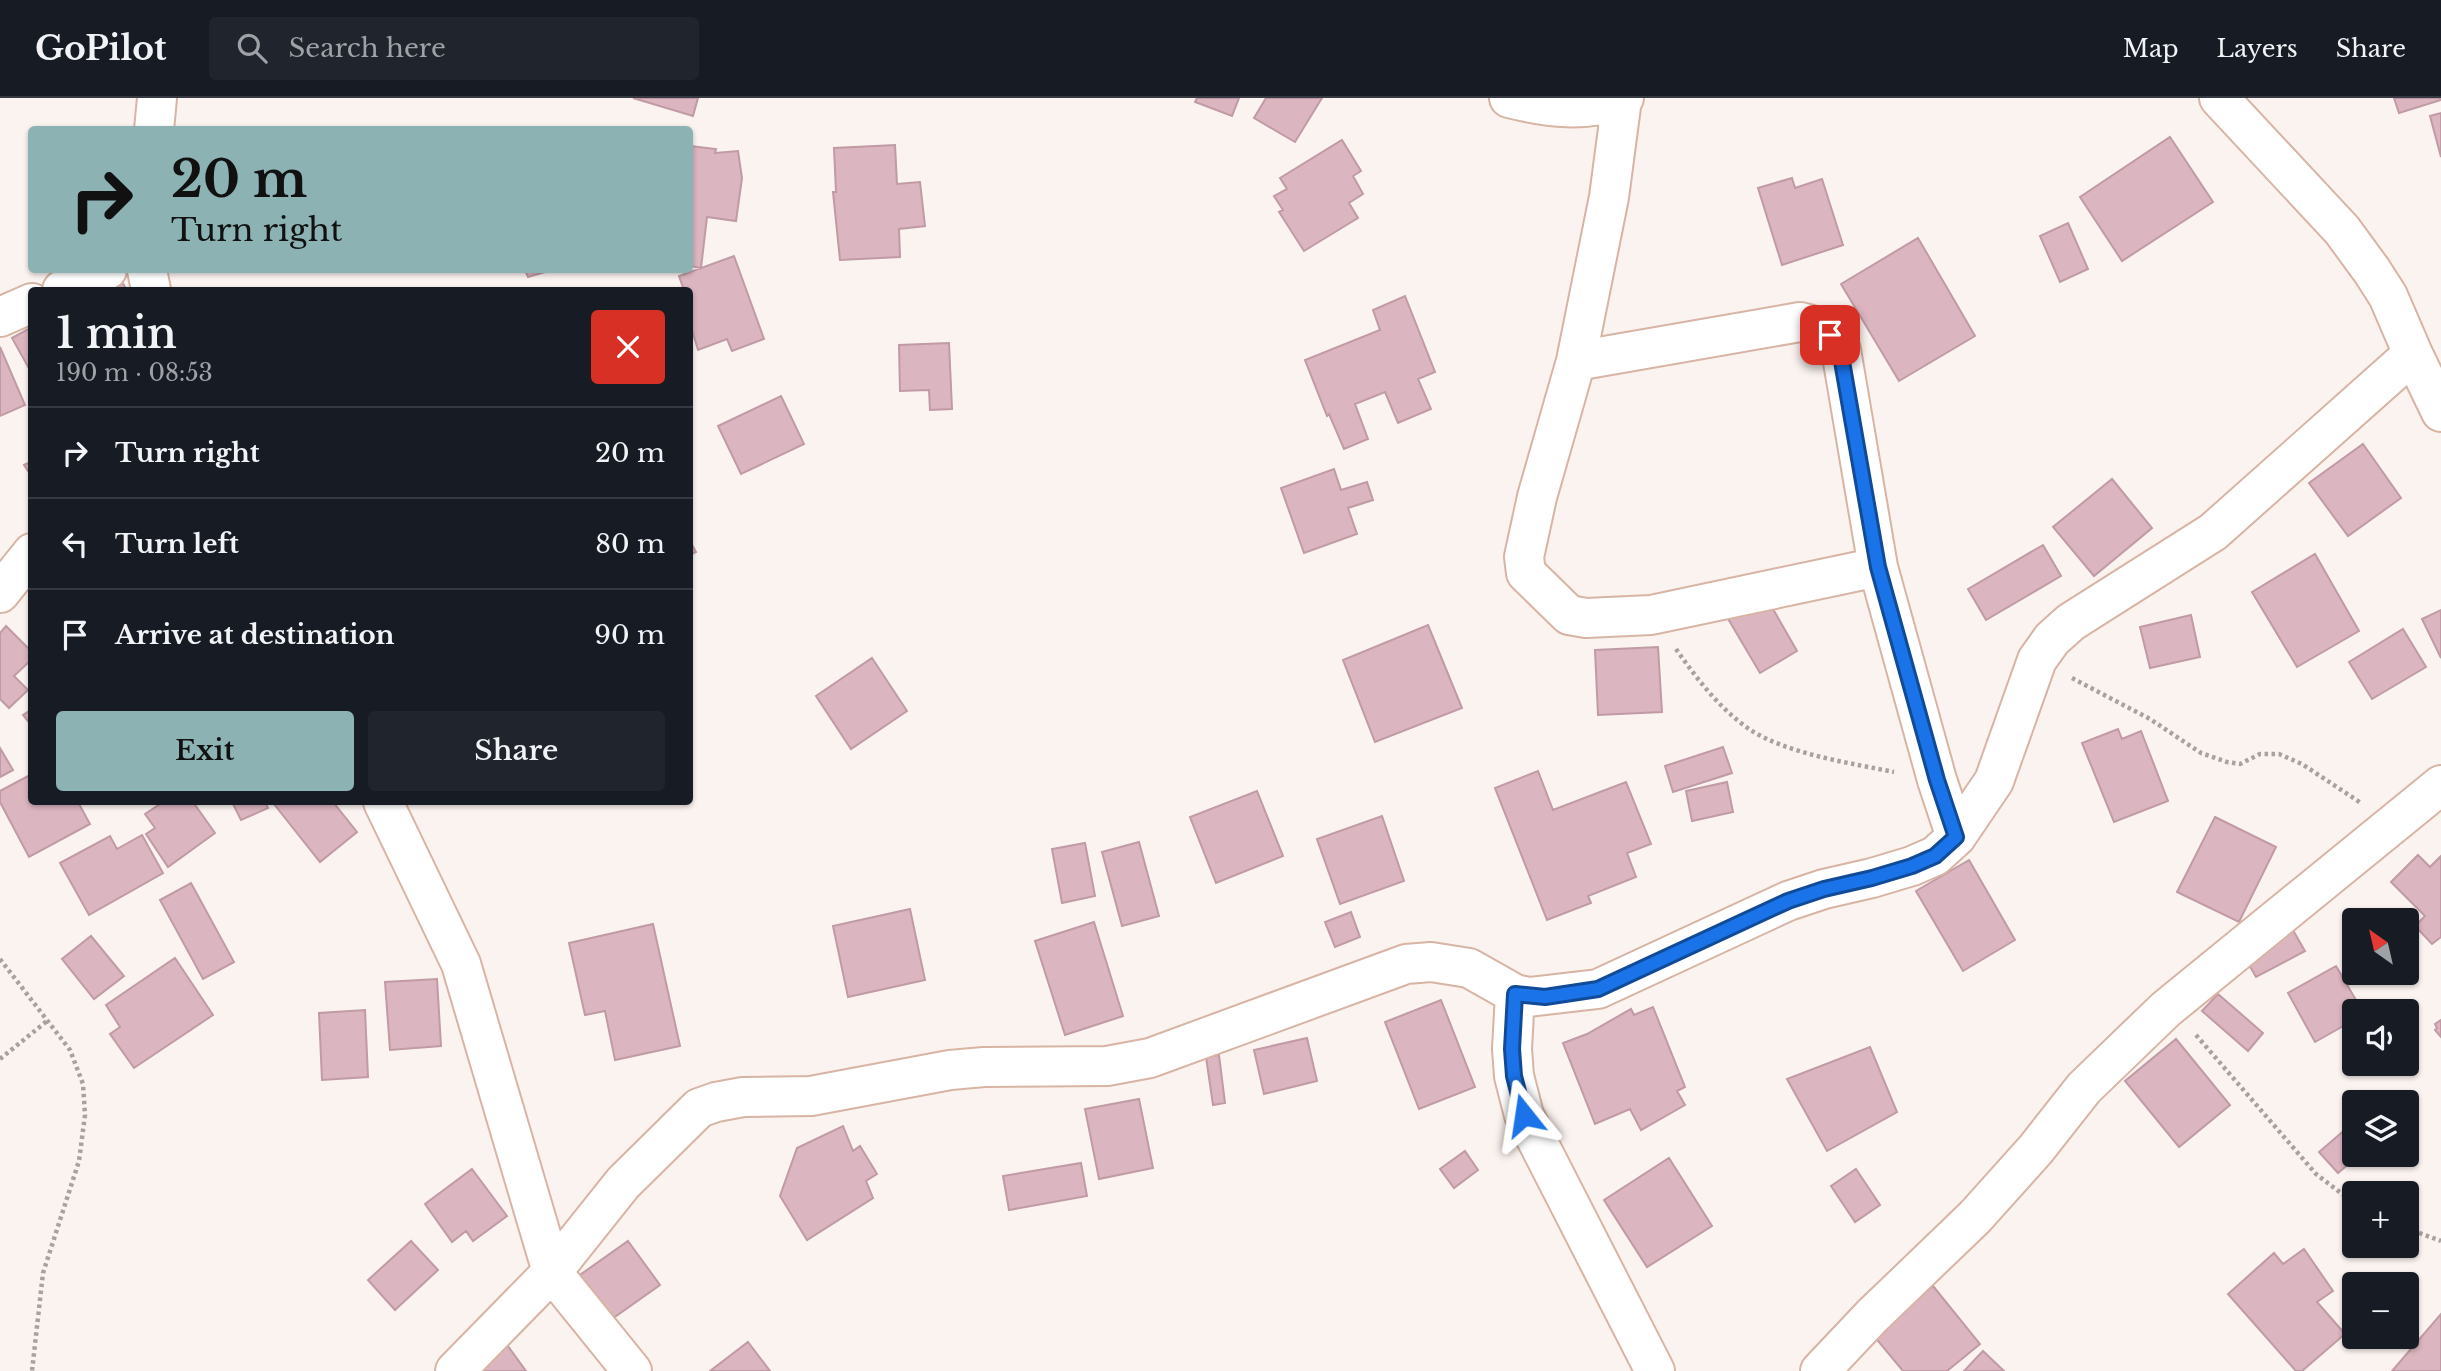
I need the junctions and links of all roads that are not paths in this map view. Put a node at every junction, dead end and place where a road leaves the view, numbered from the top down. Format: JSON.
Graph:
{"nodes":[{"id":1,"x":157,"y":98,"type":"edge"},
{"id":2,"x":1509,"y":98,"type":"edge"},
{"id":3,"x":2219,"y":98,"type":"edge"},
{"id":4,"x":1623,"y":99,"type":"edge"},
{"id":5,"x":154,"y":126,"type":"edge"},
{"id":6,"x":100,"y":273,"type":"edge"},
{"id":7,"x":69,"y":287,"type":"edge"},
{"id":8,"x":28,"y":305,"type":"edge"},
{"id":9,"x":0,"y":317,"type":"edge"},
{"id":10,"x":2413,"y":354,"type":"junction"},
{"id":11,"x":1576,"y":361,"type":"junction"},
{"id":12,"x":2441,"y":412,"type":"edge"},
{"id":13,"x":28,"y":558,"type":"edge"},
{"id":14,"x":1878,"y":567,"type":"junction"},
{"id":15,"x":0,"y":593,"type":"edge"},
{"id":16,"x":2441,"y":785,"type":"edge"},
{"id":17,"x":384,"y":805,"type":"edge"},
{"id":18,"x":1956,"y":837,"type":"junction"},
{"id":19,"x":1515,"y":994,"type":"junction"},
{"id":20,"x":552,"y":1272,"type":"junction"},
{"id":21,"x":455,"y":1371,"type":"edge"},
{"id":22,"x":632,"y":1371,"type":"edge"},
{"id":23,"x":1655,"y":1371,"type":"edge"},
{"id":24,"x":1820,"y":1371,"type":"edge"}],
"edges":[{"from":1,"to":5,"type":"street"},
{"from":2,"to":4,"type":"street"},
{"from":3,"to":10,"type":"street"},
{"from":4,"to":11,"type":"street"},
{"from":6,"to":7,"type":"street"},
{"from":8,"to":9,"type":"street"},
{"from":10,"to":12,"type":"street"},
{"from":10,"to":18,"type":"street"},
{"from":11,"to":14,"type":"street"},
{"from":11,"to":14,"type":"street"},
{"from":13,"to":15,"type":"street"},
{"from":14,"to":18,"type":"street"},
{"from":16,"to":24,"type":"street"},
{"from":17,"to":20,"type":"street"},
{"from":18,"to":19,"type":"street"},
{"from":19,"to":20,"type":"street"},
{"from":19,"to":23,"type":"street"},
{"from":20,"to":21,"type":"street"},
{"from":20,"to":22,"type":"street"}]}
